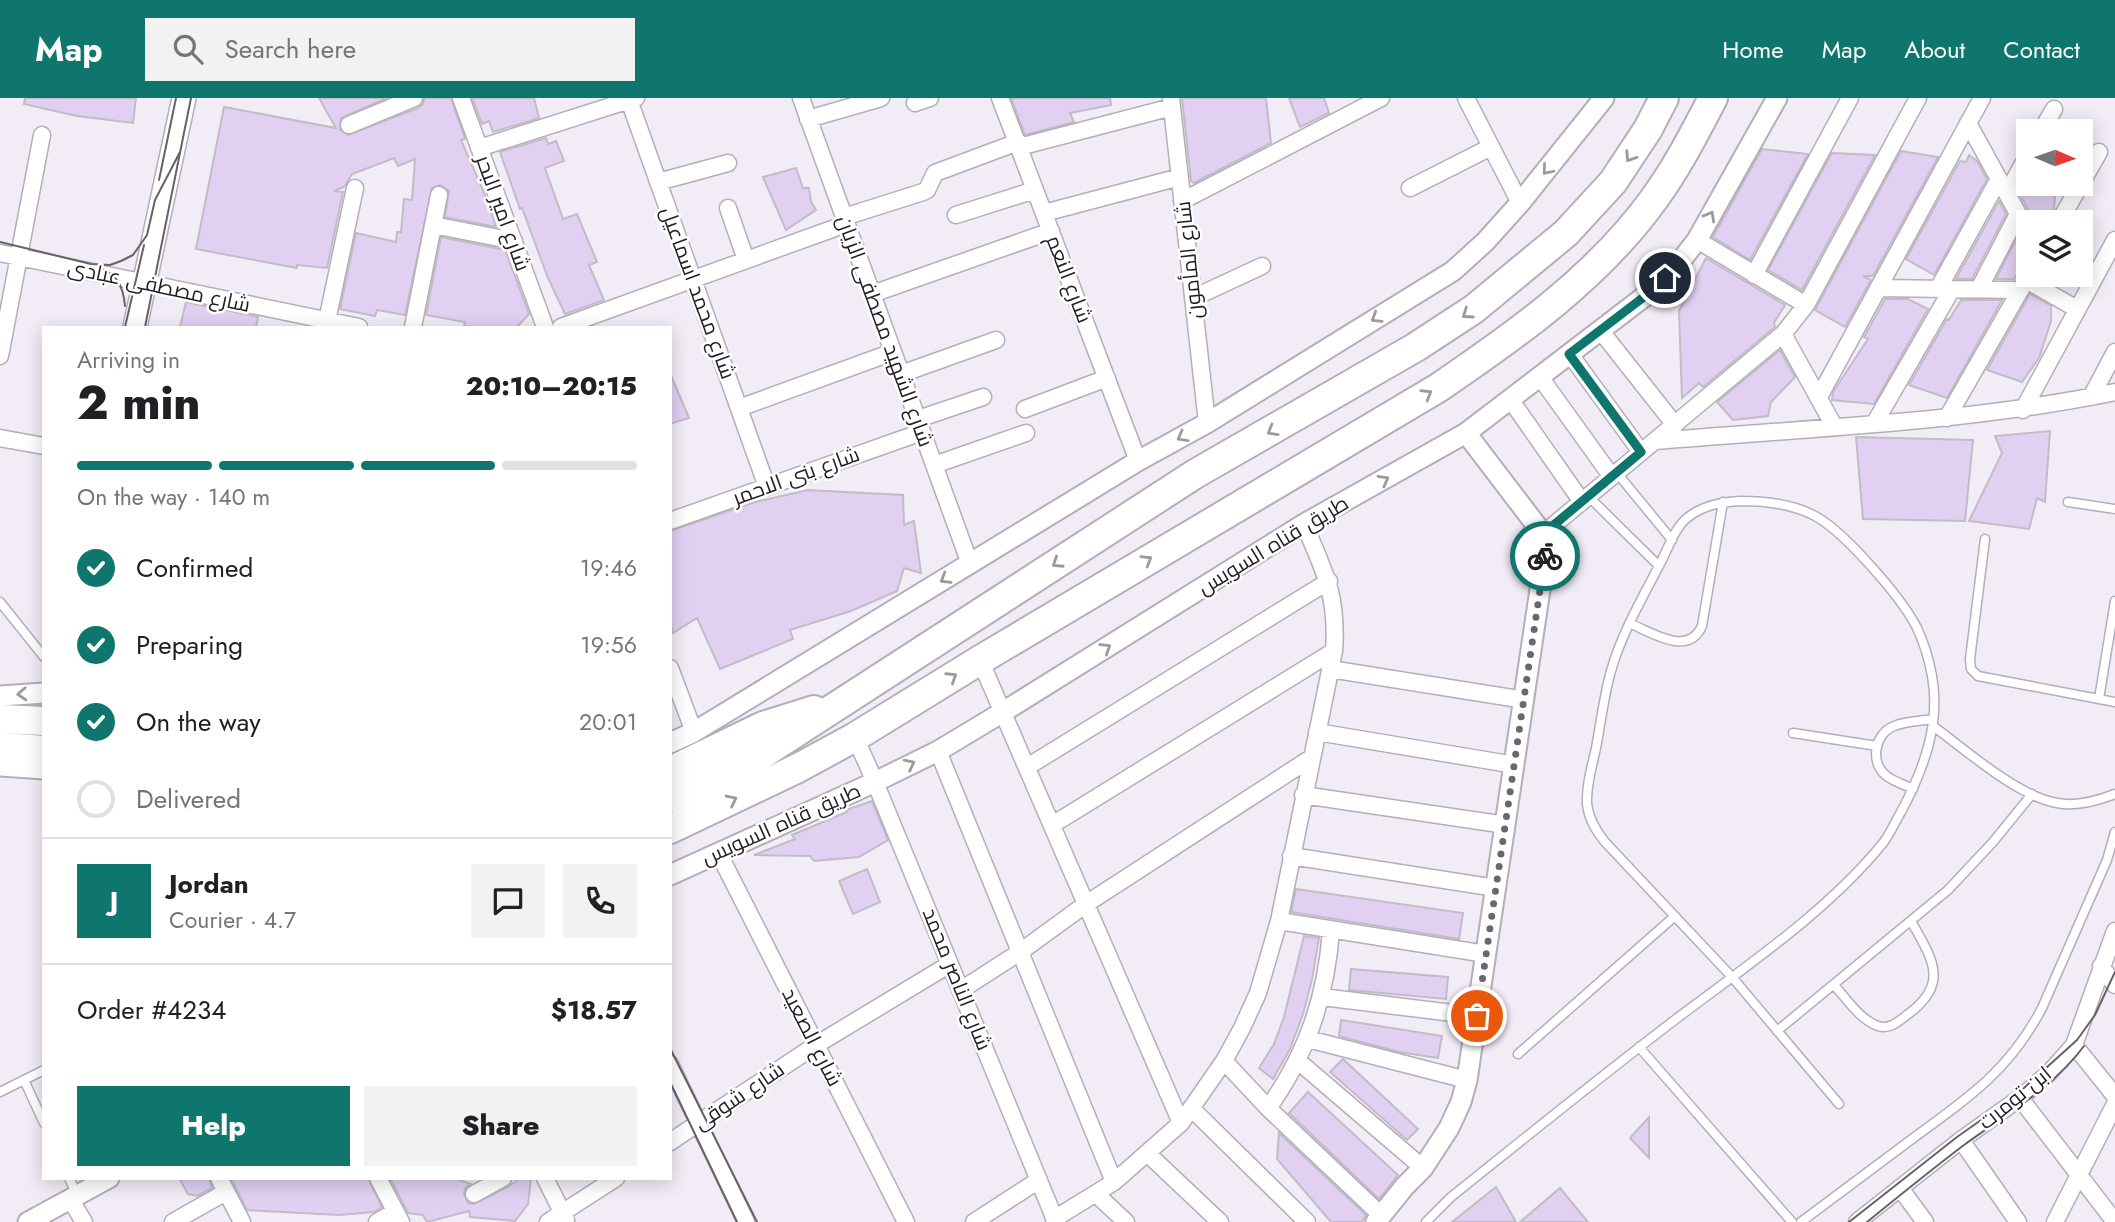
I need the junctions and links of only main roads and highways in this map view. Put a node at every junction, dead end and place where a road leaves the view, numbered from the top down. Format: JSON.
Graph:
{"nodes":[{"id":1,"x":1664,"y":98,"type":"edge"},
{"id":2,"x":1713,"y":98,"type":"edge"},
{"id":3,"x":179,"y":99,"type":"edge"},
{"id":4,"x":135,"y":326,"type":"edge"},
{"id":5,"x":840,"y":702,"type":"junction"},
{"id":6,"x":0,"y":719,"type":"edge"},
{"id":7,"x":42,"y":721,"type":"edge"},
{"id":8,"x":0,"y":747,"type":"edge"},
{"id":9,"x":42,"y":750,"type":"edge"},
{"id":10,"x":672,"y":770,"type":"edge"},
{"id":11,"x":672,"y":797,"type":"edge"},
{"id":12,"x":672,"y":828,"type":"edge"}],
"edges":[{"from":1,"to":5,"type":"highway","one_way":true},
{"from":12,"to":2,"type":"highway","name":"طريق قناه السويس","one_way":true},
{"from":3,"to":4,"type":"main road"},
{"from":5,"to":10,"type":"highway"},
{"from":5,"to":11,"type":"highway"},
{"from":6,"to":7,"type":"highway"},
{"from":8,"to":9,"type":"highway"}]}
